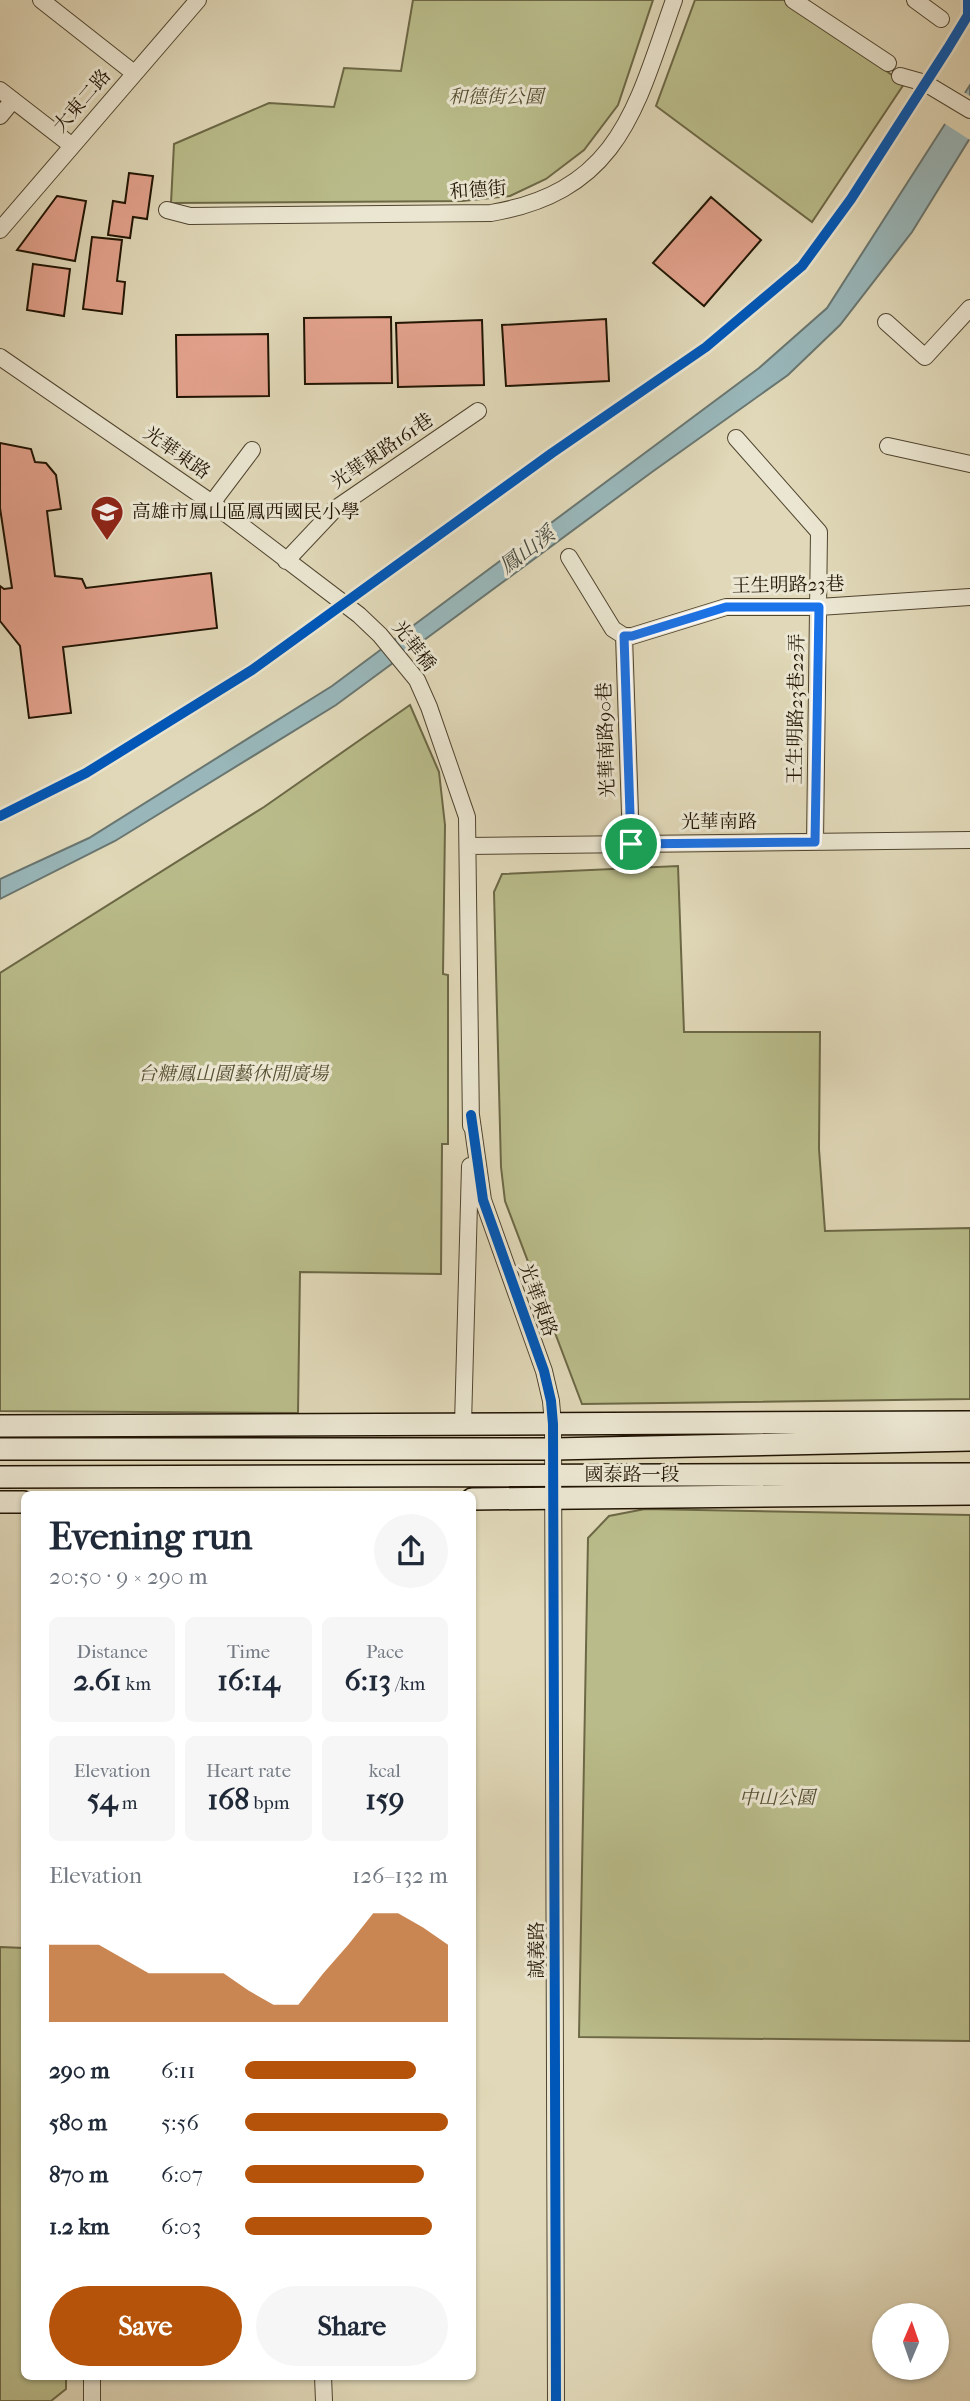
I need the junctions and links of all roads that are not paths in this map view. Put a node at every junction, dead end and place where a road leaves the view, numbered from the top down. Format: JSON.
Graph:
{"nodes":[{"id":1,"x":41,"y":0,"type":"edge"},
{"id":2,"x":198,"y":0,"type":"edge"},
{"id":3,"x":674,"y":0,"type":"edge"},
{"id":4,"x":793,"y":0,"type":"edge"},
{"id":5,"x":915,"y":0,"type":"edge"},
{"id":6,"x":941,"y":19,"type":"dead end"},
{"id":7,"x":888,"y":63,"type":"dead end"},
{"id":8,"x":134,"y":74,"type":"junction"},
{"id":9,"x":900,"y":75,"type":"dead end"},
{"id":10,"x":7,"y":95,"type":"edge"},
{"id":11,"x":970,"y":110,"type":"edge"},
{"id":12,"x":0,"y":116,"type":"edge"},
{"id":13,"x":71,"y":145,"type":"junction"},
{"id":14,"x":167,"y":210,"type":"dead end"},
{"id":15,"x":0,"y":230,"type":"edge"},
{"id":16,"x":970,"y":308,"type":"edge"},
{"id":17,"x":886,"y":322,"type":"dead end"},
{"id":18,"x":0,"y":357,"type":"edge"},
{"id":19,"x":478,"y":411,"type":"dead end"},
{"id":20,"x":736,"y":439,"type":"dead end"},
{"id":21,"x":888,"y":446,"type":"dead end"},
{"id":22,"x":252,"y":450,"type":"dead end"},
{"id":23,"x":970,"y":464,"type":"edge"},
{"id":24,"x":212,"y":503,"type":"junction"},
{"id":25,"x":569,"y":557,"type":"dead end"},
{"id":26,"x":286,"y":561,"type":"junction"},
{"id":27,"x":970,"y":597,"type":"edge"},
{"id":28,"x":819,"y":607,"type":"junction"},
{"id":29,"x":359,"y":615,"type":"joint"},
{"id":30,"x":624,"y":636,"type":"junction"},
{"id":31,"x":429,"y":707,"type":"joint"},
{"id":32,"x":970,"y":839,"type":"edge"},
{"id":33,"x":815,"y":842,"type":"junction"},
{"id":34,"x":631,"y":844,"type":"junction"},
{"id":35,"x":468,"y":846,"type":"junction"},
{"id":36,"x":471,"y":1115,"type":"junction"},
{"id":37,"x":970,"y":1422,"type":"edge"},
{"id":38,"x":681,"y":1423,"type":"junction"},
{"id":39,"x":463,"y":1424,"type":"junction"},
{"id":40,"x":553,"y":1424,"type":"junction"},
{"id":41,"x":0,"y":1426,"type":"edge"},
{"id":42,"x":970,"y":1440,"type":"edge"},
{"id":43,"x":681,"y":1446,"type":"junction"},
{"id":44,"x":0,"y":1449,"type":"edge"},
{"id":45,"x":554,"y":1449,"type":"junction"},
{"id":46,"x":970,"y":1475,"type":"edge"},
{"id":47,"x":554,"y":1476,"type":"junction"},
{"id":48,"x":0,"y":1477,"type":"edge"},
{"id":49,"x":970,"y":1494,"type":"edge"},
{"id":50,"x":476,"y":1499,"type":"edge"},
{"id":51,"x":554,"y":1500,"type":"junction"},
{"id":52,"x":0,"y":1502,"type":"edge"},
{"id":53,"x":21,"y":1502,"type":"edge"},
{"id":54,"x":92,"y":2380,"type":"edge"},
{"id":55,"x":323,"y":2380,"type":"edge"},
{"id":56,"x":92,"y":2401,"type":"edge"},
{"id":57,"x":324,"y":2401,"type":"edge"},
{"id":58,"x":556,"y":2401,"type":"edge"}],
"edges":[{"from":1,"to":8,"type":"street"},
{"from":2,"to":8,"type":"street","name":"大東二路"},
{"from":3,"to":14,"type":"street","name":"和德街"},
{"from":4,"to":7,"type":"street"},
{"from":5,"to":6,"type":"street"},
{"from":8,"to":13,"type":"street","name":"大東二路"},
{"from":9,"to":11,"type":"street"},
{"from":10,"to":12,"type":"street"},
{"from":10,"to":13,"type":"street"},
{"from":13,"to":15,"type":"street","name":"大東二路"},
{"from":16,"to":17,"type":"street"},
{"from":18,"to":24,"type":"street","name":"光華東路"},
{"from":19,"to":26,"type":"street","name":"光華東路161巷"},
{"from":20,"to":28,"type":"street","name":"王生明路23巷22弄"},
{"from":21,"to":23,"type":"street"},
{"from":22,"to":24,"type":"street"},
{"from":24,"to":26,"type":"street","name":"光華東路"},
{"from":25,"to":30,"type":"street"},
{"from":26,"to":29,"type":"street","name":"光華東路"},
{"from":27,"to":28,"type":"street","name":"王生明路23巷"},
{"from":28,"to":30,"type":"street","name":"王生明路23巷"},
{"from":28,"to":33,"type":"street","name":"王生明路23巷22弄"},
{"from":29,"to":31,"type":"street","name":"光華橋"},
{"from":30,"to":34,"type":"street","name":"光華南路90巷"},
{"from":31,"to":35,"type":"street","name":"光華東路"},
{"from":32,"to":33,"type":"street","name":"光華南路"},
{"from":33,"to":34,"type":"street","name":"光華南路"},
{"from":34,"to":35,"type":"street","name":"光華南路"},
{"from":35,"to":36,"type":"street","name":"光華東路"},
{"from":36,"to":39,"type":"street","name":"光華東路"},
{"from":36,"to":40,"type":"street","name":"光華東路"},
{"from":37,"to":38,"type":"street"},
{"from":38,"to":40,"type":"street"},
{"from":38,"to":43,"type":"street","name":"國泰路一段"},
{"from":39,"to":40,"type":"street"},
{"from":39,"to":41,"type":"street"},
{"from":40,"to":45,"type":"street","name":"光華東路"},
{"from":42,"to":43,"type":"street","name":"國泰路一段"},
{"from":43,"to":45,"type":"street","name":"國泰路一段"},
{"from":44,"to":45,"type":"street","name":"國泰路一段"},
{"from":45,"to":47,"type":"street","name":"光華東路"},
{"from":46,"to":47,"type":"street","name":"國泰路一段"},
{"from":47,"to":48,"type":"street","name":"國泰路一段"},
{"from":47,"to":51,"type":"street","name":"光華東路"},
{"from":49,"to":51,"type":"street","name":"國泰路一段"},
{"from":50,"to":51,"type":"street","name":"國泰路一段"},
{"from":51,"to":58,"type":"street","name":"誠義路"},
{"from":52,"to":53,"type":"street"},
{"from":54,"to":56,"type":"street"},
{"from":55,"to":57,"type":"street"}]}
